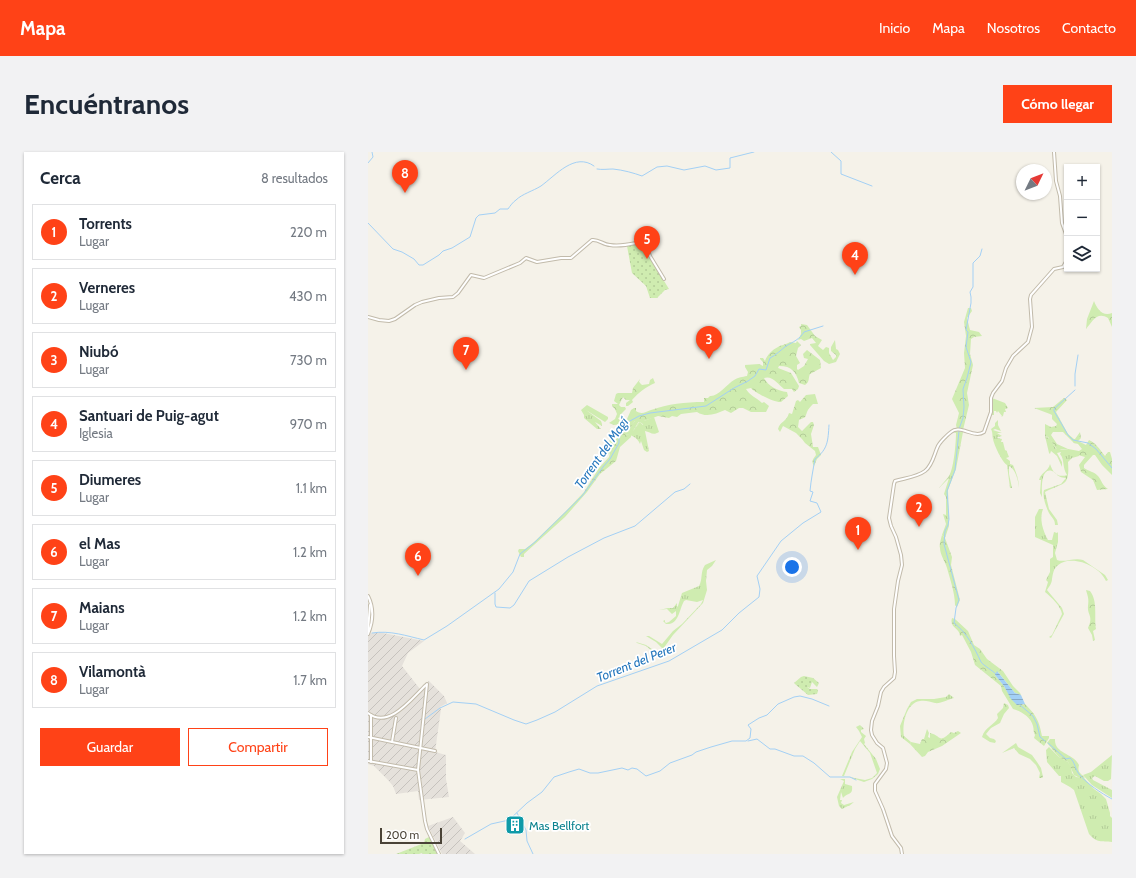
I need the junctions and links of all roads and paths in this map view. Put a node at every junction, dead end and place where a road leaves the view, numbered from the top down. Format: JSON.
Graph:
{"nodes":[{"id":1,"x":1054,"y":152,"type":"edge"},
{"id":2,"x":1066,"y":236,"type":"edge"},
{"id":3,"x":1064,"y":265,"type":"edge"},
{"id":4,"x":664,"y":279,"type":"dead end"},
{"id":5,"x":368,"y":317,"type":"edge"},
{"id":6,"x":368,"y":596,"type":"edge"},
{"id":7,"x":368,"y":599,"type":"edge"},
{"id":8,"x":368,"y":634,"type":"edge"},
{"id":9,"x":368,"y":713,"type":"edge"},
{"id":10,"x":371,"y":715,"type":"junction"},
{"id":11,"x":396,"y":718,"type":"dead end"},
{"id":12,"x":369,"y":737,"type":"edge"},
{"id":13,"x":392,"y":742,"type":"junction"},
{"id":14,"x":420,"y":748,"type":"junction"},
{"id":15,"x":435,"y":751,"type":"dead end"},
{"id":16,"x":369,"y":762,"type":"edge"},
{"id":17,"x":418,"y":770,"type":"junction"},
{"id":18,"x":440,"y":854,"type":"edge"},
{"id":19,"x":902,"y":854,"type":"edge"}],
"edges":[{"from":1,"to":2,"type":"street"},
{"from":3,"to":19,"type":"street"},
{"from":4,"to":5,"type":"street"},
{"from":6,"to":8,"type":"street"},
{"from":7,"to":8,"type":"street"},
{"from":9,"to":10,"type":"street"},
{"from":10,"to":12,"type":"street"},
{"from":10,"to":14,"type":"street"},
{"from":11,"to":13,"type":"street"},
{"from":12,"to":13,"type":"street"},
{"from":12,"to":16,"type":"street"},
{"from":13,"to":14,"type":"street"},
{"from":14,"to":15,"type":"street"},
{"from":14,"to":17,"type":"street"},
{"from":16,"to":17,"type":"street"},
{"from":17,"to":18,"type":"street"}]}
